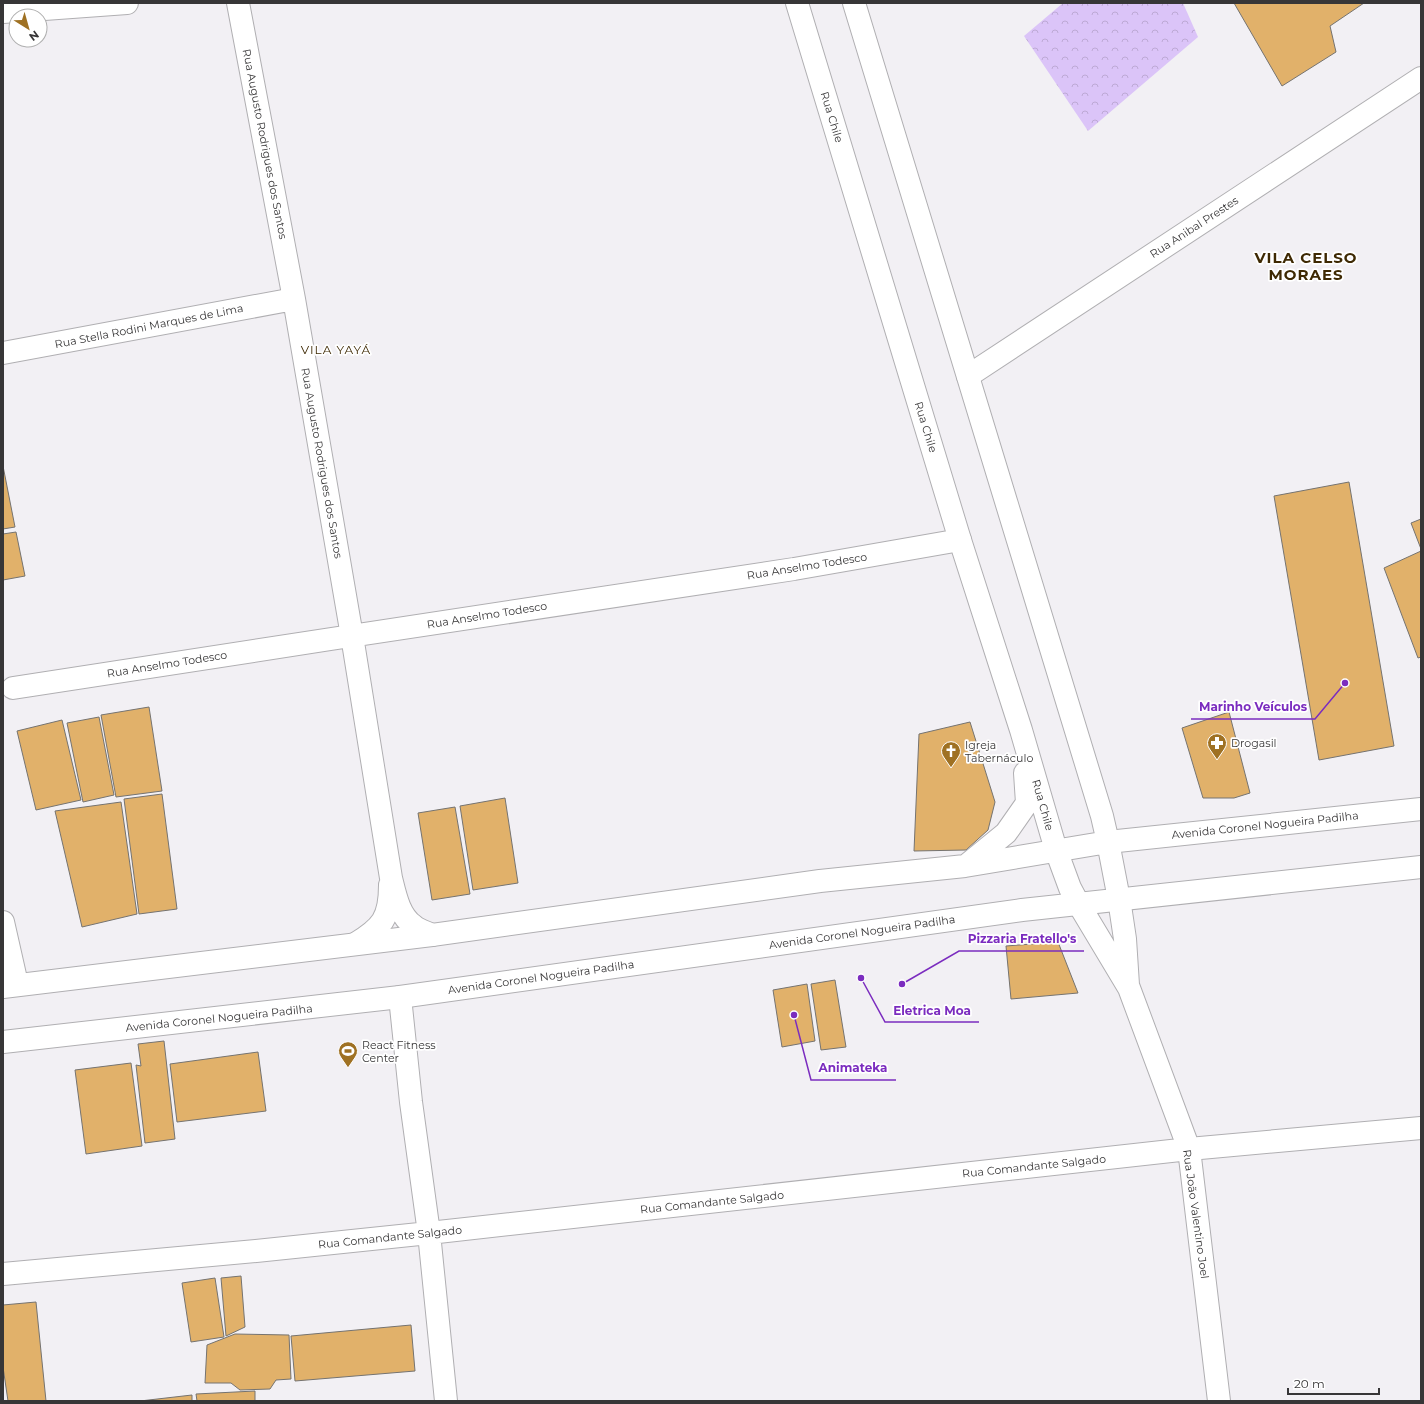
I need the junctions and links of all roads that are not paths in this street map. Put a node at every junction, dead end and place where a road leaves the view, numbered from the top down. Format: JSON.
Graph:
{"nodes":[{"id":1,"x":127,"y":3,"type":"edge"},
{"id":2,"x":238,"y":3,"type":"edge"},
{"id":3,"x":797,"y":3,"type":"edge"},
{"id":4,"x":854,"y":3,"type":"edge"},
{"id":5,"x":3,"y":12,"type":"edge"},
{"id":6,"x":1421,"y":78,"type":"edge"},
{"id":7,"x":294,"y":299,"type":"junction"},
{"id":8,"x":3,"y":353,"type":"edge"},
{"id":9,"x":968,"y":376,"type":"junction"},
{"id":10,"x":960,"y":540,"type":"junction"},
{"id":11,"x":352,"y":636,"type":"junction"},
{"id":12,"x":13,"y":688,"type":"dead end"},
{"id":13,"x":1021,"y":730,"type":"junction"},
{"id":14,"x":1421,"y":810,"type":"edge"},
{"id":15,"x":1108,"y":842,"type":"junction"},
{"id":16,"x":1056,"y":850,"type":"junction"},
{"id":17,"x":965,"y":866,"type":"junction"},
{"id":18,"x":1421,"y":867,"type":"edge"},
{"id":19,"x":390,"y":878,"type":"junction"},
{"id":20,"x":1119,"y":899,"type":"junction"},
{"id":21,"x":1078,"y":903,"type":"junction"},
{"id":22,"x":3,"y":922,"type":"edge"},
{"id":23,"x":432,"y":935,"type":"junction"},
{"id":24,"x":355,"y":944,"type":"junction"},
{"id":25,"x":10,"y":985,"type":"edge"},
{"id":26,"x":1129,"y":988,"type":"junction"},
{"id":27,"x":400,"y":997,"type":"junction"},
{"id":28,"x":3,"y":1042,"type":"edge"},
{"id":29,"x":1421,"y":1128,"type":"edge"},
{"id":30,"x":1189,"y":1149,"type":"junction"},
{"id":31,"x":429,"y":1233,"type":"junction"},
{"id":32,"x":3,"y":1274,"type":"edge"},
{"id":33,"x":446,"y":1401,"type":"edge"},
{"id":34,"x":1219,"y":1401,"type":"edge"}],
"edges":[{"from":1,"to":5,"type":"street"},
{"from":2,"to":7,"type":"street","name":"Rua Augusto Rodrigues dos Santos"},
{"from":3,"to":10,"type":"street","name":"Rua Chile"},
{"from":4,"to":9,"type":"street"},
{"from":6,"to":9,"type":"street","name":"Rua Anibal Prestes"},
{"from":7,"to":8,"type":"street","name":"Rua Stella Rodini Marques de Lima"},
{"from":7,"to":11,"type":"street","name":"Rua Augusto Rodrigues dos Santos"},
{"from":9,"to":15,"type":"street"},
{"from":10,"to":11,"type":"street","name":"Rua Anselmo Todesco"},
{"from":10,"to":13,"type":"street","name":"Rua Chile"},
{"from":11,"to":12,"type":"street","name":"Rua Anselmo Todesco"},
{"from":11,"to":19,"type":"street","name":"Rua Augusto Rodrigues dos Santos"},
{"from":13,"to":16,"type":"street","name":"Rua Chile"},
{"from":13,"to":17,"type":"street"},
{"from":14,"to":15,"type":"street","name":"Avenida Coronel Nogueira Padilha"},
{"from":15,"to":16,"type":"street","name":"Avenida Coronel Nogueira Padilha"},
{"from":15,"to":20,"type":"street"},
{"from":16,"to":17,"type":"street","name":"Avenida Coronel Nogueira Padilha"},
{"from":16,"to":21,"type":"street"},
{"from":17,"to":23,"type":"street","name":"Avenida Coronel Nogueira Padilha"},
{"from":18,"to":20,"type":"street","name":"Avenida Coronel Nogueira Padilha"},
{"from":19,"to":23,"type":"street","name":"Rua Augusto Rodrigues dos Santos"},
{"from":19,"to":24,"type":"street","name":"Rua Augusto Rodrigues dos Santos"},
{"from":20,"to":21,"type":"street","name":"Avenida Coronel Nogueira Padilha"},
{"from":20,"to":26,"type":"street","name":"Rua João Valentino Joel"},
{"from":21,"to":26,"type":"street","name":"Rua João Valentino Joel"},
{"from":21,"to":27,"type":"street","name":"Avenida Coronel Nogueira Padilha"},
{"from":22,"to":25,"type":"street"},
{"from":23,"to":24,"type":"street","name":"Avenida Coronel Nogueira Padilha"},
{"from":24,"to":25,"type":"street","name":"Avenida Coronel Nogueira Padilha"},
{"from":26,"to":30,"type":"street","name":"Rua João Valentino Joel"},
{"from":27,"to":28,"type":"street","name":"Avenida Coronel Nogueira Padilha"},
{"from":27,"to":31,"type":"street"},
{"from":29,"to":30,"type":"street","name":"Rua Comandante Salgado"},
{"from":30,"to":31,"type":"street","name":"Rua Comandante Salgado"},
{"from":30,"to":34,"type":"street","name":"Rua João Valentino Joel"},
{"from":31,"to":32,"type":"street","name":"Rua Comandante Salgado"},
{"from":31,"to":33,"type":"street"}]}
